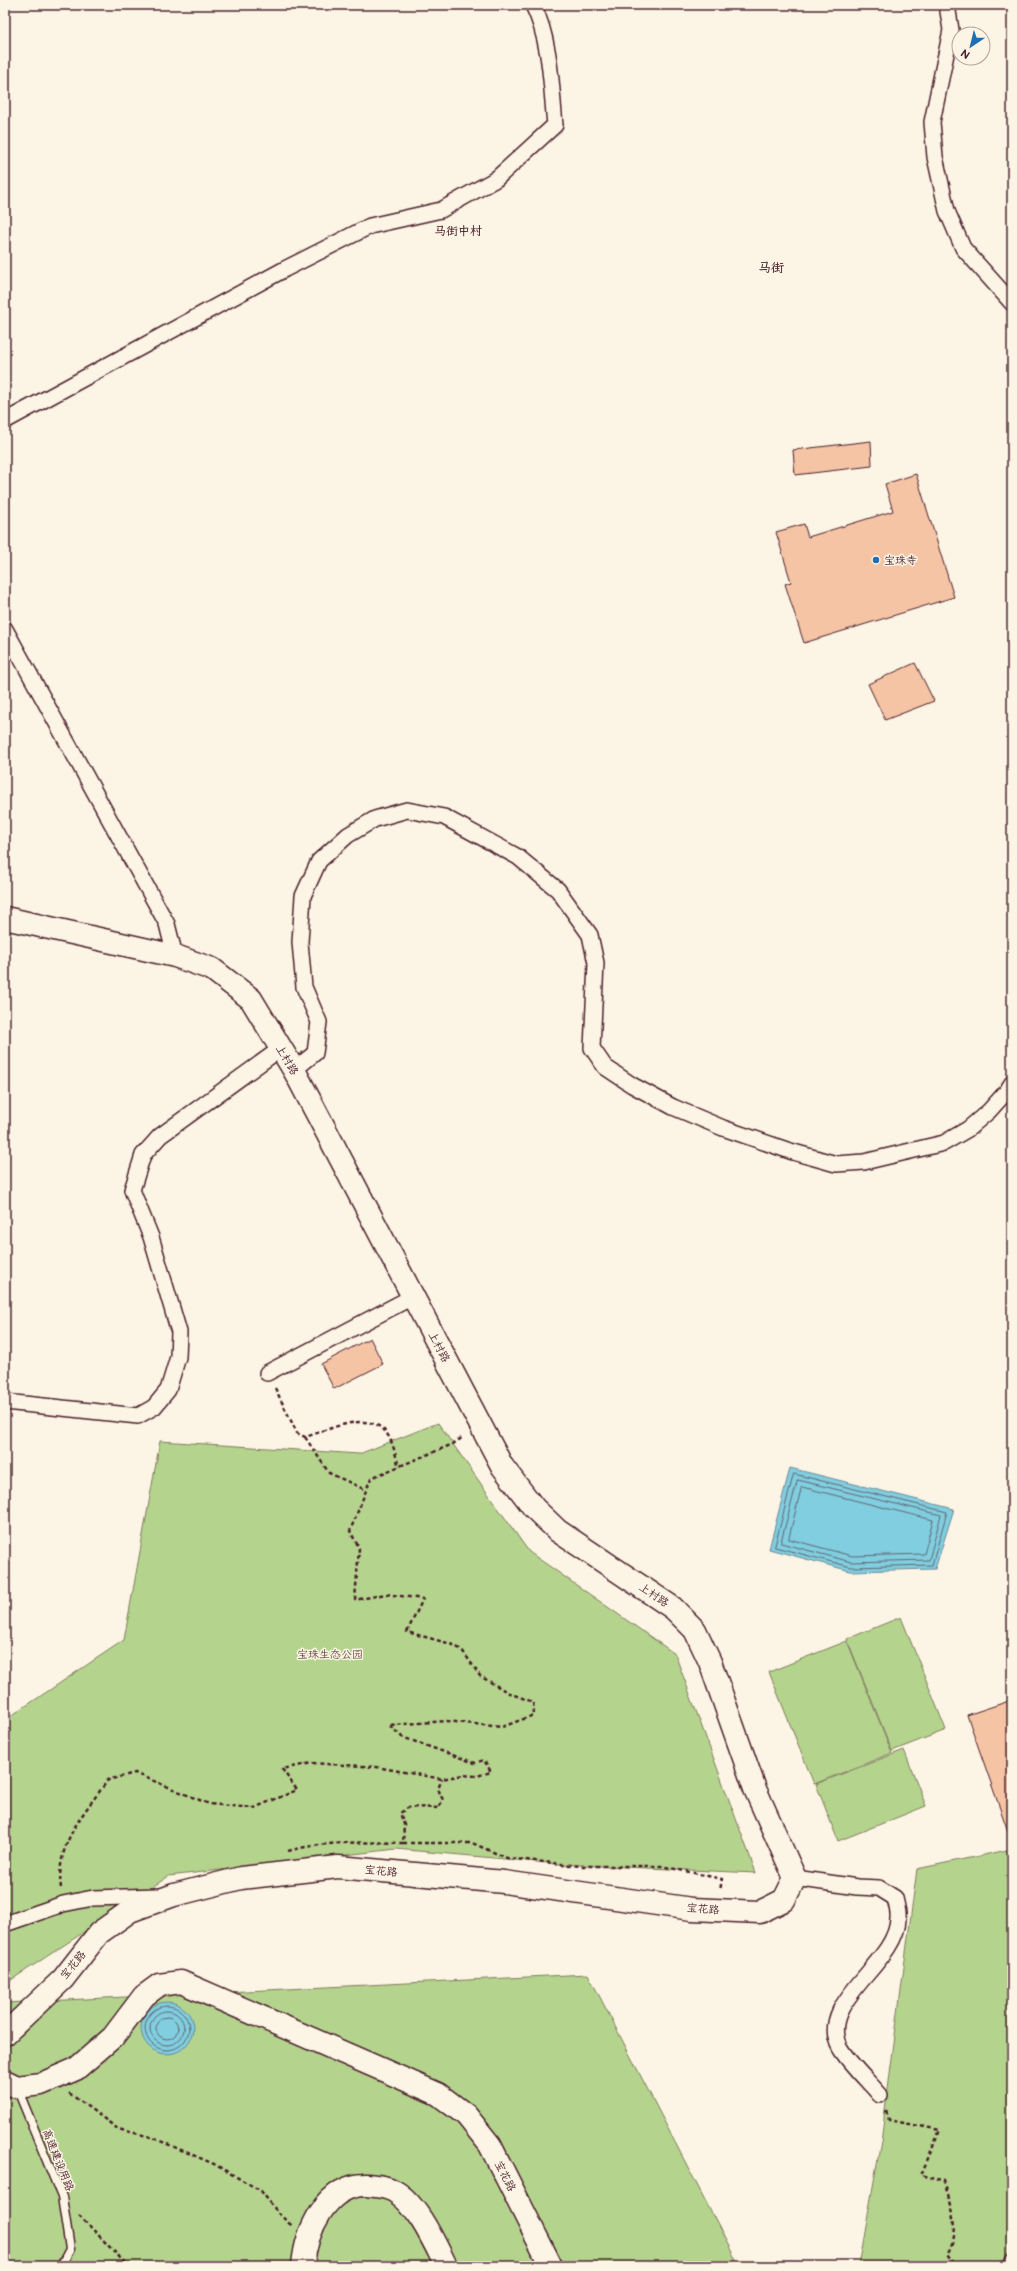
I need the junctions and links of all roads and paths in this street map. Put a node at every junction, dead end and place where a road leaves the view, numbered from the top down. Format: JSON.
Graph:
{"nodes":[{"id":1,"x":533,"y":5,"type":"edge"},
{"id":2,"x":947,"y":5,"type":"edge"},
{"id":3,"x":1012,"y":303,"type":"edge"},
{"id":4,"x":5,"y":421,"type":"edge"},
{"id":5,"x":5,"y":629,"type":"edge"},
{"id":6,"x":5,"y":918,"type":"edge"},
{"id":7,"x":175,"y":956,"type":"junction"},
{"id":8,"x":280,"y":1048,"type":"junction"},
{"id":9,"x":294,"y":1070,"type":"junction"},
{"id":10,"x":1012,"y":1083,"type":"edge"},
{"id":11,"x":412,"y":1297,"type":"junction"},
{"id":12,"x":267,"y":1373,"type":"joint"},
{"id":13,"x":5,"y":1402,"type":"edge"},
{"id":14,"x":481,"y":1427,"type":"junction"},
{"id":15,"x":305,"y":1437,"type":"junction"},
{"id":16,"x":399,"y":1466,"type":"junction"},
{"id":17,"x":366,"y":1490,"type":"junction"},
{"id":18,"x":442,"y":1779,"type":"junction"},
{"id":19,"x":403,"y":1843,"type":"junction"},
{"id":20,"x":287,"y":1851,"type":"dead end"},
{"id":21,"x":795,"y":1878,"type":"junction"},
{"id":22,"x":174,"y":1895,"type":"junction"},
{"id":23,"x":63,"y":1904,"type":"junction"},
{"id":24,"x":718,"y":1910,"type":"junction"},
{"id":25,"x":5,"y":1924,"type":"edge"},
{"id":26,"x":5,"y":2034,"type":"edge"},
{"id":27,"x":61,"y":2075,"type":"junction"},
{"id":28,"x":11,"y":2084,"type":"edge"},
{"id":29,"x":880,"y":2094,"type":"dead end"},
{"id":30,"x":889,"y":2120,"type":"dead end"},
{"id":31,"x":62,"y":2197,"type":"junction"},
{"id":32,"x":291,"y":2233,"type":"dead end"},
{"id":33,"x":1012,"y":2258,"type":"edge"},
{"id":34,"x":61,"y":2266,"type":"edge"},
{"id":35,"x":128,"y":2266,"type":"edge"},
{"id":36,"x":303,"y":2266,"type":"edge"},
{"id":37,"x":446,"y":2266,"type":"edge"},
{"id":38,"x":552,"y":2266,"type":"edge"},
{"id":39,"x":956,"y":2266,"type":"edge"},
{"id":40,"x":1008,"y":2266,"type":"edge"}],
"edges":[{"from":1,"to":4,"type":"street"},
{"from":2,"to":3,"type":"street"},
{"from":5,"to":7,"type":"street"},
{"from":6,"to":7,"type":"main road","name":"上村路"},
{"from":7,"to":8,"type":"main road","name":"上村路"},
{"from":8,"to":9,"type":"main road","name":"上村路"},
{"from":8,"to":13,"type":"street"},
{"from":9,"to":10,"type":"street"},
{"from":9,"to":11,"type":"main road","name":"上村路"},
{"from":11,"to":12,"type":"street"},
{"from":11,"to":14,"type":"main road","name":"上村路"},
{"from":12,"to":15,"type":"path"},
{"from":14,"to":16,"type":"path"},
{"from":14,"to":21,"type":"main road","name":"上村路"},
{"from":15,"to":16,"type":"path"},
{"from":15,"to":17,"type":"path"},
{"from":16,"to":17,"type":"path"},
{"from":17,"to":18,"type":"path"},
{"from":18,"to":19,"type":"path"},
{"from":18,"to":23,"type":"path"},
{"from":19,"to":20,"type":"path"},
{"from":19,"to":24,"type":"path"},
{"from":21,"to":24,"type":"main road","name":"宝花路"},
{"from":21,"to":29,"type":"street"},
{"from":22,"to":23,"type":"street"},
{"from":22,"to":24,"type":"main road","name":"宝花路"},
{"from":22,"to":26,"type":"main road","name":"宝花路"},
{"from":23,"to":25,"type":"street"},
{"from":27,"to":28,"type":"main road","name":"宝花路"},
{"from":27,"to":32,"type":"path"},
{"from":27,"to":38,"type":"main road","name":"宝花路"},
{"from":28,"to":31,"type":"lane","name":"高速建设用路"},
{"from":30,"to":39,"type":"path"},
{"from":31,"to":34,"type":"lane","name":"高速建设用路"},
{"from":31,"to":35,"type":"path"},
{"from":33,"to":40,"type":"lane"},
{"from":36,"to":37,"type":"main road"}]}
